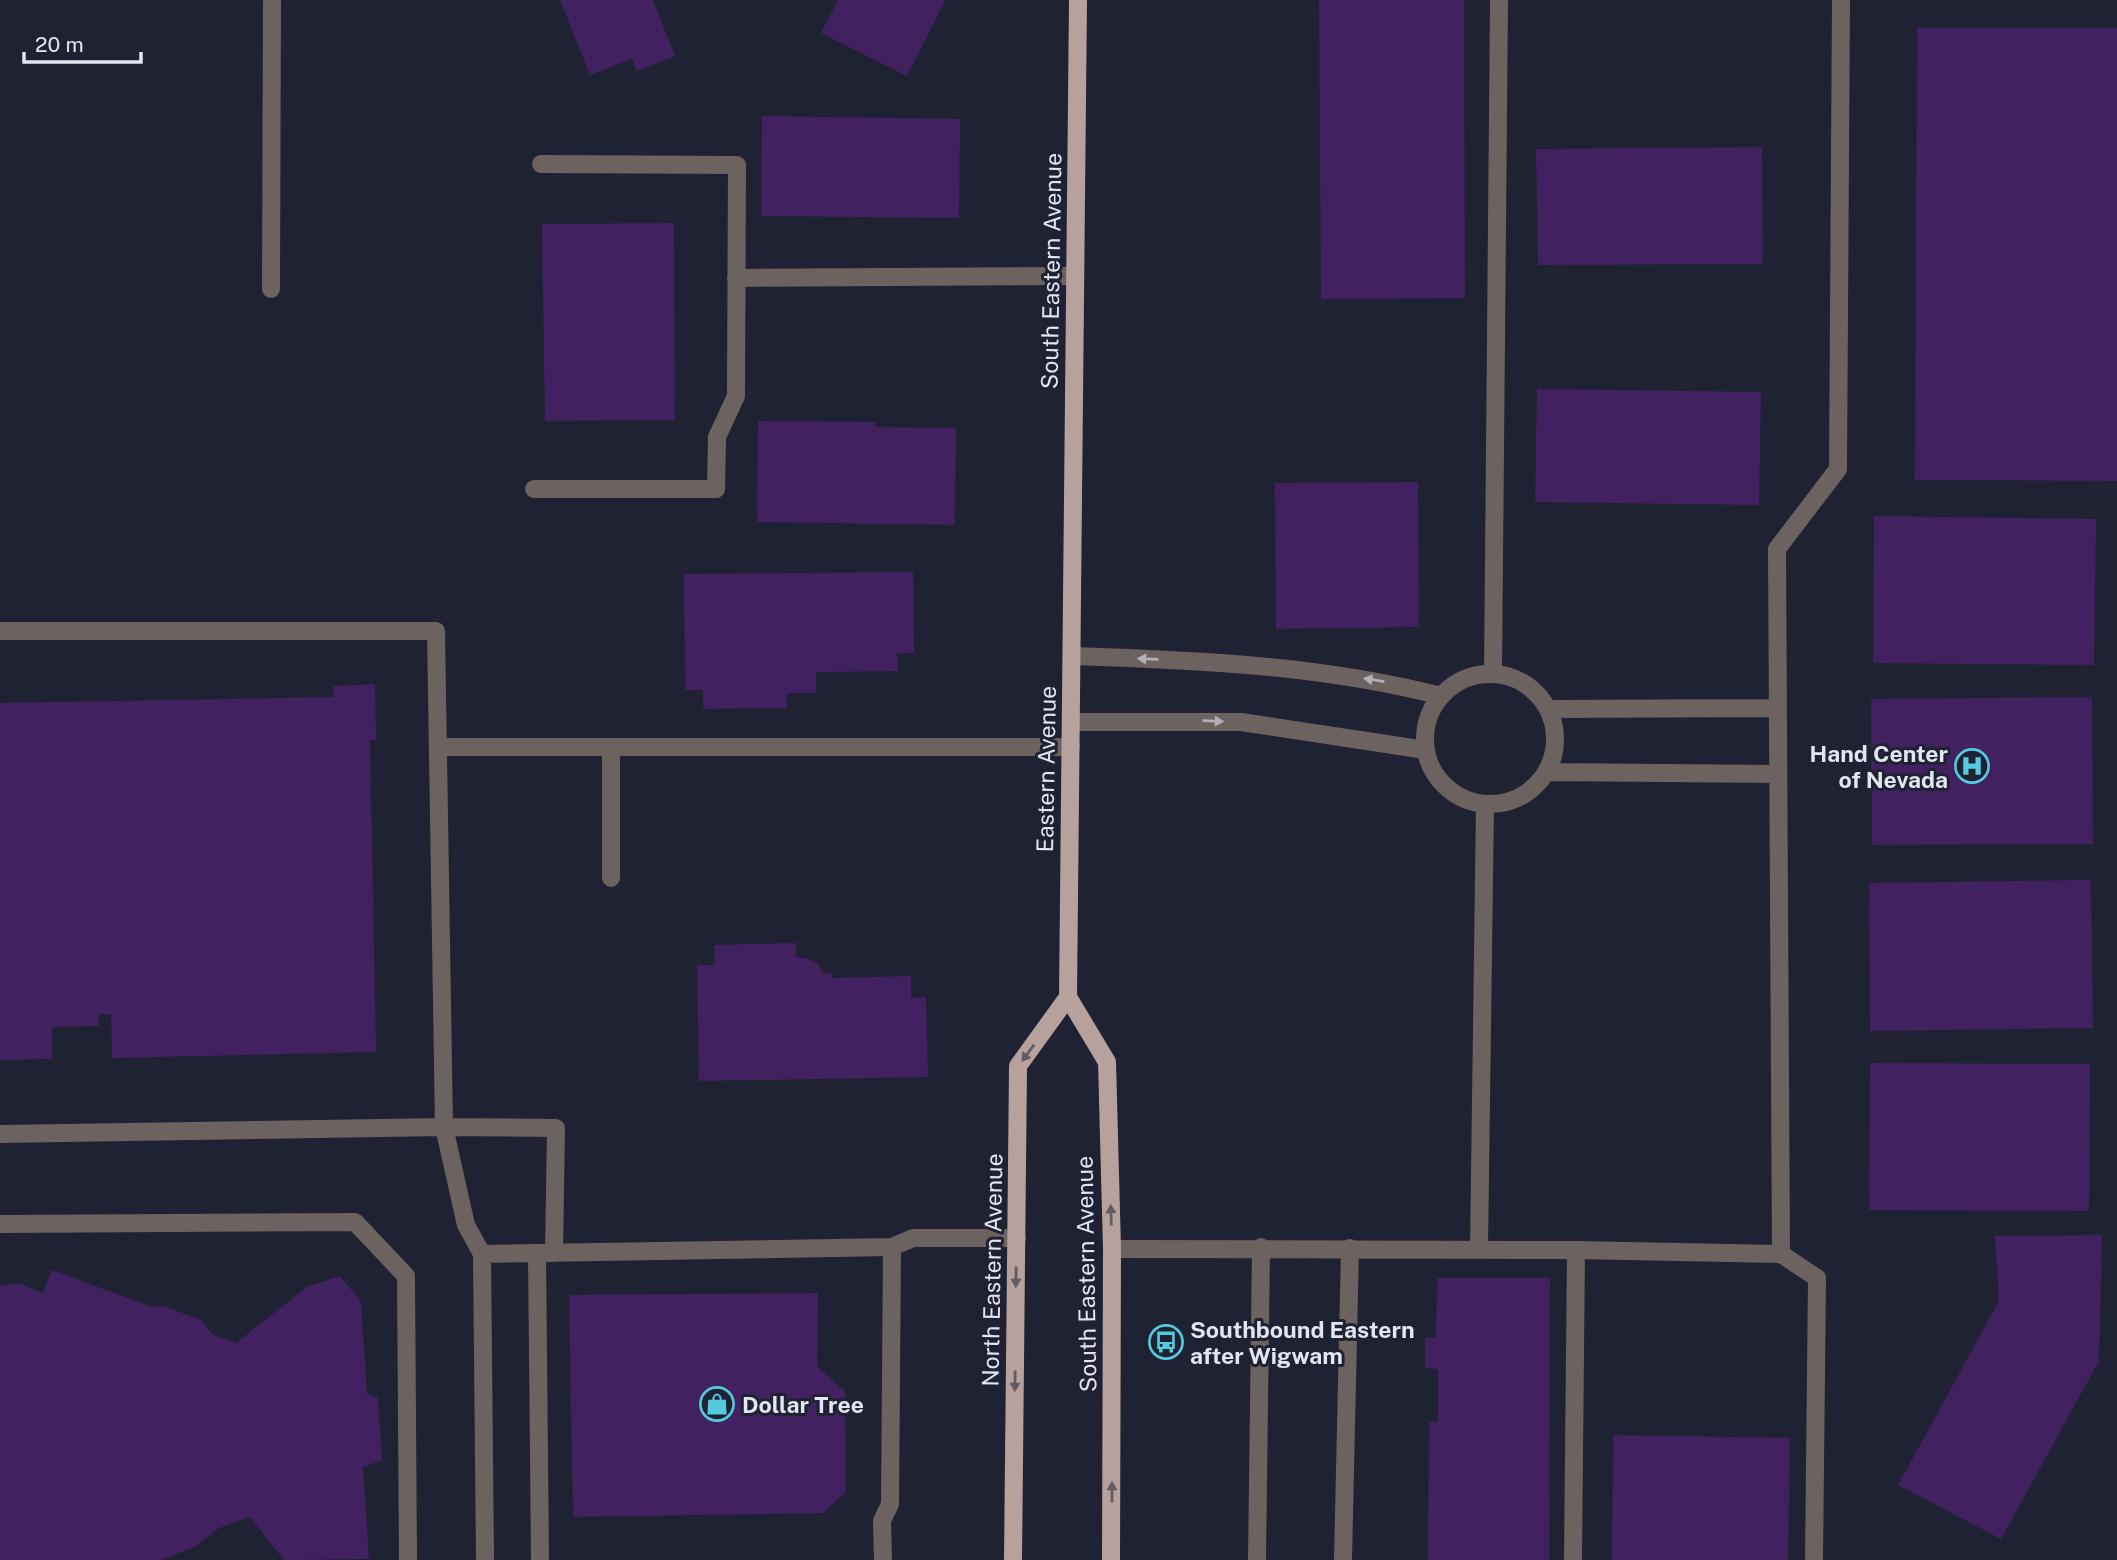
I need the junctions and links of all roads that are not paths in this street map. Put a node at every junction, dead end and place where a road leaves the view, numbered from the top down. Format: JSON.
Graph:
{"nodes":[{"id":1,"x":272,"y":0,"type":"edge"},
{"id":2,"x":1078,"y":0,"type":"edge"},
{"id":3,"x":1499,"y":0,"type":"edge"},
{"id":4,"x":1841,"y":0,"type":"edge"},
{"id":5,"x":541,"y":164,"type":"dead end"},
{"id":6,"x":1075,"y":276,"type":"junction"},
{"id":7,"x":736,"y":278,"type":"junction"},
{"id":8,"x":271,"y":289,"type":"dead end"},
{"id":9,"x":534,"y":489,"type":"dead end"},
{"id":10,"x":1073,"y":542,"type":"joint"},
{"id":11,"x":0,"y":631,"type":"edge"},
{"id":12,"x":1072,"y":656,"type":"junction"},
{"id":13,"x":1493,"y":674,"type":"junction"},
{"id":14,"x":1441,"y":696,"type":"junction"},
{"id":15,"x":1779,"y":708,"type":"junction"},
{"id":16,"x":1549,"y":709,"type":"junction"},
{"id":17,"x":1071,"y":722,"type":"junction"},
{"id":18,"x":438,"y":747,"type":"junction"},
{"id":19,"x":611,"y":747,"type":"junction"},
{"id":20,"x":1071,"y":747,"type":"junction"},
{"id":21,"x":1426,"y":750,"type":"junction"},
{"id":22,"x":1546,"y":772,"type":"junction"},
{"id":23,"x":1779,"y":774,"type":"junction"},
{"id":24,"x":1485,"y":804,"type":"junction"},
{"id":25,"x":611,"y":877,"type":"dead end"},
{"id":26,"x":1068,"y":997,"type":"junction"},
{"id":27,"x":443,"y":1127,"type":"junction"},
{"id":28,"x":0,"y":1134,"type":"edge"},
{"id":29,"x":0,"y":1224,"type":"edge"},
{"id":30,"x":1017,"y":1238,"type":"junction"},
{"id":31,"x":892,"y":1248,"type":"junction"},
{"id":32,"x":1261,"y":1248,"type":"junction"},
{"id":33,"x":1350,"y":1248,"type":"junction"},
{"id":34,"x":1112,"y":1249,"type":"junction"},
{"id":35,"x":1479,"y":1250,"type":"junction"},
{"id":36,"x":1576,"y":1250,"type":"junction"},
{"id":37,"x":545,"y":1253,"type":"junction"},
{"id":38,"x":482,"y":1254,"type":"junction"},
{"id":39,"x":1781,"y":1254,"type":"junction"},
{"id":40,"x":408,"y":1560,"type":"edge"},
{"id":41,"x":485,"y":1560,"type":"edge"},
{"id":42,"x":540,"y":1560,"type":"edge"},
{"id":43,"x":883,"y":1560,"type":"edge"},
{"id":44,"x":1013,"y":1560,"type":"edge"},
{"id":45,"x":1111,"y":1560,"type":"edge"},
{"id":46,"x":1257,"y":1560,"type":"edge"},
{"id":47,"x":1343,"y":1560,"type":"edge"},
{"id":48,"x":1573,"y":1560,"type":"edge"},
{"id":49,"x":1814,"y":1560,"type":"edge"}],
"edges":[{"from":1,"to":8,"type":"street"},
{"from":2,"to":6,"type":"main road","name":"South Eastern Avenue"},
{"from":3,"to":13,"type":"street"},
{"from":4,"to":15,"type":"street"},
{"from":5,"to":7,"type":"street"},
{"from":6,"to":7,"type":"street"},
{"from":6,"to":10,"type":"main road","name":"South Eastern Avenue"},
{"from":7,"to":9,"type":"street"},
{"from":10,"to":12,"type":"main road","name":"Eastern Avenue"},
{"from":11,"to":18,"type":"street"},
{"from":14,"to":12,"type":"street","one_way":true},
{"from":12,"to":17,"type":"main road","name":"Eastern Avenue"},
{"from":13,"to":14,"type":"street"},
{"from":13,"to":16,"type":"street"},
{"from":14,"to":21,"type":"street"},
{"from":15,"to":16,"type":"street"},
{"from":15,"to":23,"type":"street"},
{"from":16,"to":22,"type":"street"},
{"from":17,"to":20,"type":"main road","name":"Eastern Avenue"},
{"from":17,"to":21,"type":"street","one_way":true},
{"from":18,"to":19,"type":"street"},
{"from":18,"to":27,"type":"street"},
{"from":19,"to":20,"type":"street"},
{"from":19,"to":25,"type":"street"},
{"from":20,"to":26,"type":"main road","name":"Eastern Avenue"},
{"from":21,"to":24,"type":"street"},
{"from":22,"to":23,"type":"street"},
{"from":22,"to":24,"type":"street"},
{"from":23,"to":39,"type":"street"},
{"from":24,"to":35,"type":"street"},
{"from":26,"to":30,"type":"main road","name":"North Eastern Avenue","one_way":true},
{"from":34,"to":26,"type":"main road","name":"South Eastern Avenue","one_way":true},
{"from":27,"to":28,"type":"street"},
{"from":27,"to":37,"type":"street"},
{"from":27,"to":38,"type":"street"},
{"from":29,"to":40,"type":"street"},
{"from":30,"to":31,"type":"street"},
{"from":30,"to":44,"type":"main road","name":"North Eastern Avenue","one_way":true},
{"from":31,"to":37,"type":"street"},
{"from":31,"to":43,"type":"street"},
{"from":32,"to":33,"type":"street"},
{"from":32,"to":34,"type":"street"},
{"from":32,"to":46,"type":"street"},
{"from":33,"to":35,"type":"street"},
{"from":33,"to":47,"type":"street"},
{"from":45,"to":34,"type":"main road","name":"South Eastern Avenue","one_way":true},
{"from":35,"to":36,"type":"street"},
{"from":36,"to":39,"type":"street"},
{"from":36,"to":48,"type":"street"},
{"from":37,"to":38,"type":"street"},
{"from":37,"to":42,"type":"street"},
{"from":38,"to":41,"type":"street"},
{"from":39,"to":49,"type":"street"}]}
